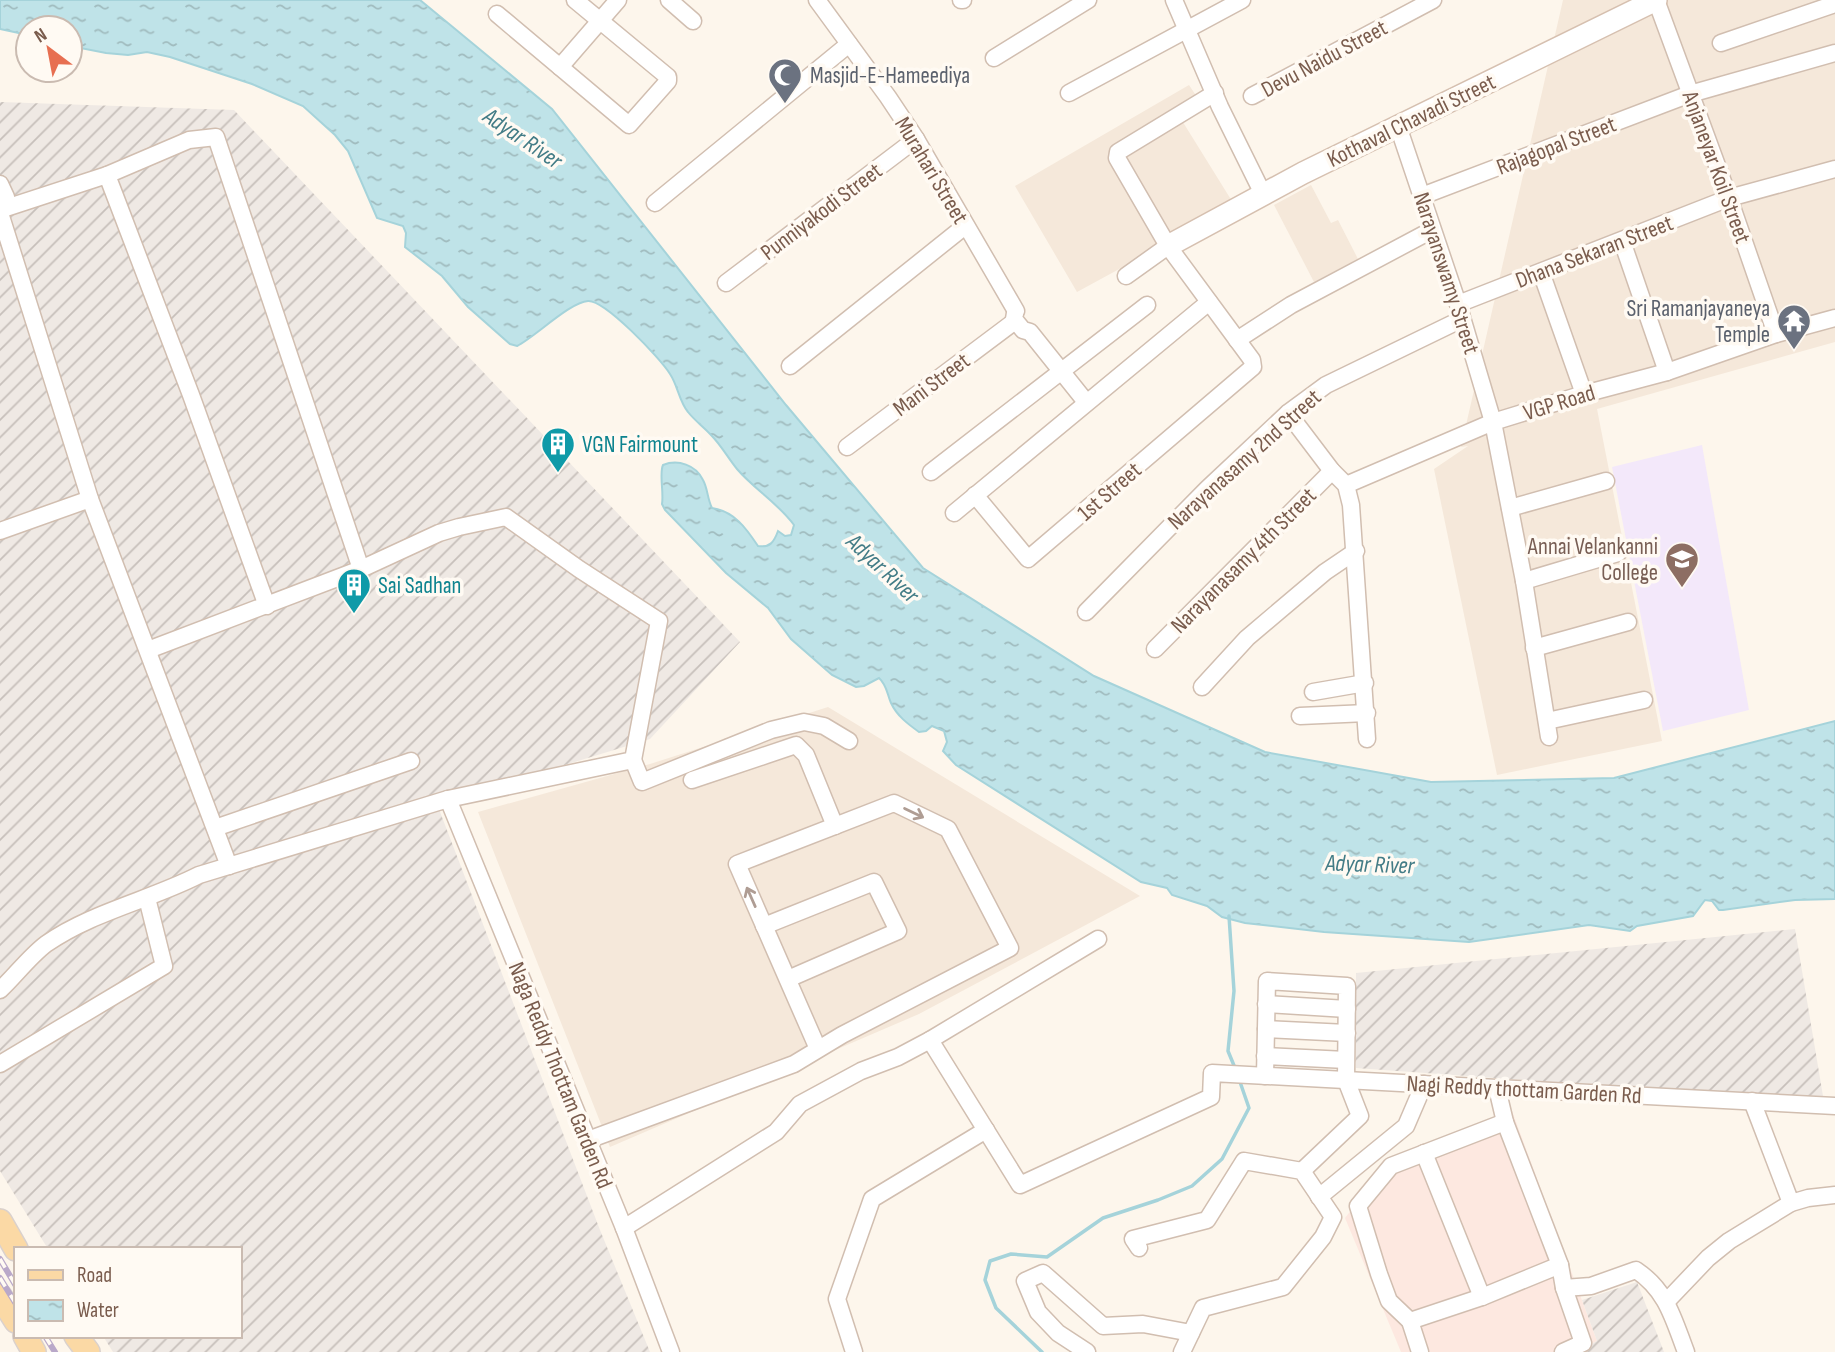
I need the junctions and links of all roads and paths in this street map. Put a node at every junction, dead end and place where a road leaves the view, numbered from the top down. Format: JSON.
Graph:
{"nodes":[{"id":1,"x":575,"y":0,"type":"edge"},
{"id":2,"x":618,"y":0,"type":"edge"},
{"id":3,"x":669,"y":0,"type":"edge"},
{"id":4,"x":817,"y":0,"type":"edge"},
{"id":5,"x":1088,"y":0,"type":"edge"},
{"id":6,"x":1174,"y":0,"type":"edge"},
{"id":7,"x":1242,"y":0,"type":"edge"},
{"id":8,"x":1433,"y":0,"type":"edge"},
{"id":9,"x":1656,"y":0,"type":"edge"},
{"id":10,"x":1835,"y":4,"type":"edge"},
{"id":11,"x":497,"y":14,"type":"dead end"},
{"id":12,"x":598,"y":21,"type":"junction"},
{"id":13,"x":693,"y":21,"type":"dead end"},
{"id":14,"x":1188,"y":30,"type":"junction"},
{"id":15,"x":1721,"y":43,"type":"dead end"},
{"id":16,"x":849,"y":44,"type":"junction"},
{"id":17,"x":1835,"y":53,"type":"edge"},
{"id":18,"x":993,"y":58,"type":"dead end"},
{"id":19,"x":560,"y":67,"type":"junction"},
{"id":20,"x":1069,"y":93,"type":"dead end"},
{"id":21,"x":1215,"y":93,"type":"junction"},
{"id":22,"x":1690,"y":94,"type":"junction"},
{"id":23,"x":1252,"y":96,"type":"dead end"},
{"id":24,"x":1398,"y":126,"type":"junction"},
{"id":25,"x":916,"y":139,"type":"junction"},
{"id":26,"x":1835,"y":169,"type":"edge"},
{"id":27,"x":107,"y":175,"type":"junction"},
{"id":28,"x":0,"y":184,"type":"edge"},
{"id":29,"x":1263,"y":194,"type":"junction"},
{"id":30,"x":1422,"y":196,"type":"junction"},
{"id":31,"x":1730,"y":198,"type":"junction"},
{"id":32,"x":655,"y":203,"type":"dead end"},
{"id":33,"x":0,"y":210,"type":"edge"},
{"id":34,"x":965,"y":226,"type":"junction"},
{"id":35,"x":1432,"y":230,"type":"junction"},
{"id":36,"x":1622,"y":241,"type":"junction"},
{"id":37,"x":1168,"y":246,"type":"junction"},
{"id":38,"x":1541,"y":272,"type":"junction"},
{"id":39,"x":1126,"y":276,"type":"dead end"},
{"id":40,"x":726,"y":284,"type":"dead end"},
{"id":41,"x":1209,"y":302,"type":"junction"},
{"id":42,"x":1147,"y":305,"type":"dead end"},
{"id":43,"x":1460,"y":311,"type":"junction"},
{"id":44,"x":1016,"y":316,"type":"junction"},
{"id":45,"x":1835,"y":318,"type":"edge"},
{"id":46,"x":1776,"y":334,"type":"junction"},
{"id":47,"x":1237,"y":340,"type":"junction"},
{"id":48,"x":790,"y":366,"type":"dead end"},
{"id":49,"x":1059,"y":370,"type":"junction"},
{"id":50,"x":1667,"y":372,"type":"junction"},
{"id":51,"x":1584,"y":394,"type":"junction"},
{"id":52,"x":1086,"y":401,"type":"junction"},
{"id":53,"x":1288,"y":413,"type":"junction"},
{"id":54,"x":1493,"y":422,"type":"junction"},
{"id":55,"x":847,"y":447,"type":"dead end"},
{"id":56,"x":1332,"y":471,"type":"junction"},
{"id":57,"x":931,"y":472,"type":"dead end"},
{"id":58,"x":1606,"y":481,"type":"dead end"},
{"id":59,"x":1346,"y":485,"type":"junction"},
{"id":60,"x":975,"y":495,"type":"junction"},
{"id":61,"x":90,"y":499,"type":"junction"},
{"id":62,"x":1510,"y":508,"type":"junction"},
{"id":63,"x":954,"y":513,"type":"dead end"},
{"id":64,"x":0,"y":531,"type":"edge"},
{"id":65,"x":1356,"y":551,"type":"junction"},
{"id":66,"x":1618,"y":553,"type":"dead end"},
{"id":67,"x":1028,"y":559,"type":"junction"},
{"id":68,"x":361,"y":569,"type":"junction"},
{"id":69,"x":1040,"y":572,"type":"dead end"},
{"id":70,"x":1524,"y":581,"type":"junction"},
{"id":71,"x":267,"y":606,"type":"junction"},
{"id":72,"x":1086,"y":612,"type":"dead end"},
{"id":73,"x":1628,"y":622,"type":"dead end"},
{"id":74,"x":1534,"y":648,"type":"junction"},
{"id":75,"x":1155,"y":649,"type":"dead end"},
{"id":76,"x":148,"y":650,"type":"junction"},
{"id":77,"x":1365,"y":682,"type":"junction"},
{"id":78,"x":1202,"y":687,"type":"dead end"},
{"id":79,"x":1314,"y":692,"type":"dead end"},
{"id":80,"x":1644,"y":700,"type":"dead end"},
{"id":81,"x":1367,"y":713,"type":"junction"},
{"id":82,"x":1300,"y":716,"type":"dead end"},
{"id":83,"x":1367,"y":739,"type":"dead end"},
{"id":84,"x":849,"y":741,"type":"dead end"},
{"id":85,"x":633,"y":760,"type":"junction"},
{"id":86,"x":411,"y":761,"type":"dead end"},
{"id":87,"x":692,"y":780,"type":"dead end"},
{"id":88,"x":448,"y":799,"type":"junction"},
{"id":89,"x":835,"y":826,"type":"junction"},
{"id":90,"x":215,"y":828,"type":"junction"},
{"id":91,"x":229,"y":866,"type":"junction"},
{"id":92,"x":147,"y":898,"type":"junction"},
{"id":93,"x":764,"y":926,"type":"junction"},
{"id":94,"x":1098,"y":939,"type":"dead end"},
{"id":95,"x":788,"y":979,"type":"junction"},
{"id":96,"x":0,"y":990,"type":"edge"},
{"id":97,"x":1266,"y":1004,"type":"junction"},
{"id":98,"x":1347,"y":1009,"type":"junction"},
{"id":99,"x":1266,"y":1029,"type":"junction"},
{"id":100,"x":1347,"y":1033,"type":"junction"},
{"id":101,"x":930,"y":1040,"type":"junction"},
{"id":102,"x":818,"y":1049,"type":"junction"},
{"id":103,"x":1265,"y":1056,"type":"junction"},
{"id":104,"x":1346,"y":1060,"type":"junction"},
{"id":105,"x":0,"y":1064,"type":"edge"},
{"id":106,"x":1265,"y":1076,"type":"junction"},
{"id":107,"x":1346,"y":1080,"type":"junction"},
{"id":108,"x":1424,"y":1084,"type":"junction"},
{"id":109,"x":1497,"y":1088,"type":"junction"},
{"id":110,"x":1752,"y":1101,"type":"junction"},
{"id":111,"x":1835,"y":1105,"type":"edge"},
{"id":112,"x":1505,"y":1122,"type":"junction"},
{"id":113,"x":986,"y":1130,"type":"junction"},
{"id":114,"x":588,"y":1140,"type":"junction"},
{"id":115,"x":1424,"y":1153,"type":"junction"},
{"id":116,"x":1302,"y":1171,"type":"junction"},
{"id":117,"x":1835,"y":1195,"type":"edge"},
{"id":118,"x":1320,"y":1197,"type":"junction"},
{"id":119,"x":1791,"y":1203,"type":"junction"},
{"id":120,"x":0,"y":1221,"type":"edge"},
{"id":121,"x":624,"y":1228,"type":"junction"},
{"id":122,"x":15,"y":1247,"type":"edge"},
{"id":123,"x":1139,"y":1248,"type":"dead end"},
{"id":124,"x":1560,"y":1265,"type":"junction"},
{"id":125,"x":1564,"y":1288,"type":"junction"},
{"id":126,"x":0,"y":1296,"type":"edge"},
{"id":127,"x":1482,"y":1297,"type":"junction"},
{"id":128,"x":1667,"y":1301,"type":"junction"},
{"id":129,"x":14,"y":1318,"type":"edge"},
{"id":130,"x":1410,"y":1321,"type":"junction"},
{"id":131,"x":1103,"y":1326,"type":"junction"},
{"id":132,"x":1191,"y":1333,"type":"junction"},
{"id":133,"x":1085,"y":1351,"type":"edge"},
{"id":134,"x":671,"y":1352,"type":"edge"},
{"id":135,"x":854,"y":1352,"type":"edge"},
{"id":136,"x":1182,"y":1352,"type":"edge"},
{"id":137,"x":1420,"y":1352,"type":"edge"},
{"id":138,"x":1563,"y":1352,"type":"edge"},
{"id":139,"x":1686,"y":1352,"type":"edge"}],
"edges":[{"from":1,"to":12,"type":"street"},
{"from":2,"to":12,"type":"street"},
{"from":3,"to":13,"type":"street"},
{"from":4,"to":16,"type":"street","name":"Murahari Street"},
{"from":5,"to":18,"type":"street"},
{"from":6,"to":14,"type":"street"},
{"from":7,"to":14,"type":"street"},
{"from":8,"to":23,"type":"street","name":"Devu Naidu Street"},
{"from":9,"to":22,"type":"street","name":"Anjaneyar Koil Street"},
{"from":9,"to":24,"type":"street","name":"Kothaval Chavadi Street"},
{"from":10,"to":15,"type":"street"},
{"from":11,"to":19,"type":"street"},
{"from":12,"to":19,"type":"street"},
{"from":12,"to":19,"type":"street"},
{"from":14,"to":20,"type":"street"},
{"from":14,"to":21,"type":"street"},
{"from":16,"to":25,"type":"street","name":"Murahari Street"},
{"from":16,"to":32,"type":"street"},
{"from":17,"to":22,"type":"street","name":"Rajagopal Street"},
{"from":21,"to":29,"type":"street"},
{"from":21,"to":37,"type":"street"},
{"from":22,"to":30,"type":"street","name":"Rajagopal Street"},
{"from":22,"to":31,"type":"street","name":"Anjaneyar Koil Street"},
{"from":24,"to":29,"type":"street","name":"Kothaval Chavadi Street"},
{"from":24,"to":30,"type":"street","name":"Narayanswamy Street"},
{"from":25,"to":34,"type":"street","name":"Murahari Street"},
{"from":25,"to":40,"type":"street","name":"Punniyakodi Street"},
{"from":26,"to":31,"type":"street","name":"Dhana Sekaran Street"},
{"from":27,"to":33,"type":"street"},
{"from":27,"to":68,"type":"street"},
{"from":27,"to":71,"type":"street"},
{"from":28,"to":33,"type":"street"},
{"from":29,"to":37,"type":"street","name":"Kothaval Chavadi Street"},
{"from":30,"to":35,"type":"street","name":"Narayanswamy Street"},
{"from":31,"to":36,"type":"street","name":"Dhana Sekaran Street"},
{"from":31,"to":46,"type":"street","name":"Anjaneyar Koil Street"},
{"from":33,"to":61,"type":"street"},
{"from":34,"to":44,"type":"street","name":"Murahari Street"},
{"from":34,"to":48,"type":"street"},
{"from":35,"to":43,"type":"street","name":"Narayanswamy Street"},
{"from":35,"to":47,"type":"street"},
{"from":36,"to":38,"type":"street","name":"Dhana Sekaran Street"},
{"from":36,"to":50,"type":"street"},
{"from":37,"to":39,"type":"street"},
{"from":37,"to":41,"type":"street"},
{"from":38,"to":43,"type":"street","name":"Dhana Sekaran Street"},
{"from":38,"to":51,"type":"street"},
{"from":41,"to":47,"type":"street"},
{"from":41,"to":52,"type":"street"},
{"from":42,"to":49,"type":"street"},
{"from":43,"to":53,"type":"street","name":"Narayanasamy 2nd Street"},
{"from":43,"to":54,"type":"street","name":"Narayanswamy Street"},
{"from":44,"to":49,"type":"street","name":"Murahari Street"},
{"from":44,"to":55,"type":"street","name":"Mani Street"},
{"from":45,"to":46,"type":"street","name":"VGP Road"},
{"from":46,"to":50,"type":"street","name":"VGP Road"},
{"from":47,"to":67,"type":"street","name":"1st Street"},
{"from":49,"to":52,"type":"street"},
{"from":49,"to":57,"type":"street"},
{"from":50,"to":51,"type":"street","name":"VGP Road"},
{"from":51,"to":54,"type":"street","name":"VGP Road"},
{"from":52,"to":60,"type":"street"},
{"from":53,"to":56,"type":"street"},
{"from":53,"to":72,"type":"street","name":"Narayanasamy 2nd Street"},
{"from":54,"to":59,"type":"street","name":"VGP Road"},
{"from":54,"to":62,"type":"street","name":"Narayanswamy Street"},
{"from":56,"to":59,"type":"street"},
{"from":56,"to":75,"type":"street","name":"Narayanasamy 4th Street"},
{"from":58,"to":62,"type":"street"},
{"from":59,"to":65,"type":"street"},
{"from":60,"to":63,"type":"street"},
{"from":60,"to":67,"type":"street"},
{"from":61,"to":64,"type":"street"},
{"from":61,"to":76,"type":"street"},
{"from":62,"to":70,"type":"street","name":"Narayanswamy Street"},
{"from":65,"to":77,"type":"street"},
{"from":65,"to":78,"type":"street"},
{"from":66,"to":70,"type":"street"},
{"from":67,"to":69,"type":"street"},
{"from":68,"to":71,"type":"street"},
{"from":68,"to":85,"type":"street"},
{"from":70,"to":74,"type":"street","name":"Narayanswamy Street"},
{"from":71,"to":76,"type":"street"},
{"from":73,"to":74,"type":"street"},
{"from":74,"to":80,"type":"street","name":"Narayanswamy Street"},
{"from":76,"to":90,"type":"street"},
{"from":77,"to":79,"type":"street"},
{"from":77,"to":81,"type":"street"},
{"from":81,"to":82,"type":"street"},
{"from":81,"to":83,"type":"street"},
{"from":84,"to":85,"type":"street"},
{"from":85,"to":88,"type":"street"},
{"from":86,"to":90,"type":"street"},
{"from":87,"to":89,"type":"street"},
{"from":88,"to":91,"type":"street"},
{"from":88,"to":114,"type":"street","name":"Naga Reddy Thottam Garden Rd"},
{"from":93,"to":89,"type":"street","one_way":true},
{"from":89,"to":102,"type":"street","one_way":true},
{"from":90,"to":91,"type":"street"},
{"from":91,"to":92,"type":"street"},
{"from":92,"to":96,"type":"street"},
{"from":92,"to":105,"type":"street"},
{"from":93,"to":95,"type":"street"},
{"from":93,"to":95,"type":"street"},
{"from":94,"to":101,"type":"street"},
{"from":95,"to":102,"type":"street"},
{"from":97,"to":98,"type":"street"},
{"from":97,"to":98,"type":"street"},
{"from":97,"to":99,"type":"street"},
{"from":98,"to":100,"type":"street"},
{"from":99,"to":100,"type":"street"},
{"from":99,"to":103,"type":"street"},
{"from":100,"to":104,"type":"street"},
{"from":101,"to":113,"type":"street"},
{"from":101,"to":121,"type":"street"},
{"from":102,"to":114,"type":"street"},
{"from":103,"to":104,"type":"street"},
{"from":103,"to":106,"type":"street"},
{"from":104,"to":107,"type":"street"},
{"from":106,"to":107,"type":"street","name":"Nagi Reddy thottam Garden Rd"},
{"from":106,"to":113,"type":"street","name":"Nagi Reddy thottam Garden Rd"},
{"from":107,"to":108,"type":"street","name":"Nagi Reddy thottam Garden Rd"},
{"from":107,"to":116,"type":"street"},
{"from":108,"to":109,"type":"street","name":"Nagi Reddy thottam Garden Rd"},
{"from":108,"to":118,"type":"street"},
{"from":109,"to":110,"type":"street","name":"Nagi Reddy thottam Garden Rd"},
{"from":109,"to":112,"type":"street"},
{"from":110,"to":111,"type":"street","name":"Nagi Reddy thottam Garden Rd"},
{"from":110,"to":119,"type":"street"},
{"from":112,"to":115,"type":"street"},
{"from":112,"to":124,"type":"street"},
{"from":113,"to":135,"type":"street"},
{"from":114,"to":121,"type":"street","name":"Naga Reddy Thottam Garden Rd"},
{"from":115,"to":127,"type":"street"},
{"from":115,"to":130,"type":"street"},
{"from":116,"to":118,"type":"street"},
{"from":116,"to":123,"type":"street"},
{"from":117,"to":119,"type":"street"},
{"from":118,"to":132,"type":"street"},
{"from":119,"to":128,"type":"street"},
{"from":120,"to":122,"type":"main road"},
{"from":121,"to":134,"type":"street","name":"Naga Reddy Thottam Garden Rd"},
{"from":124,"to":125,"type":"street"},
{"from":124,"to":127,"type":"street"},
{"from":125,"to":128,"type":"street"},
{"from":125,"to":138,"type":"street"},
{"from":126,"to":129,"type":"main road"},
{"from":127,"to":130,"type":"street"},
{"from":128,"to":139,"type":"street"},
{"from":130,"to":137,"type":"street"},
{"from":131,"to":132,"type":"street"},
{"from":131,"to":133,"type":"street"},
{"from":131,"to":133,"type":"street"},
{"from":132,"to":136,"type":"street"}]}
